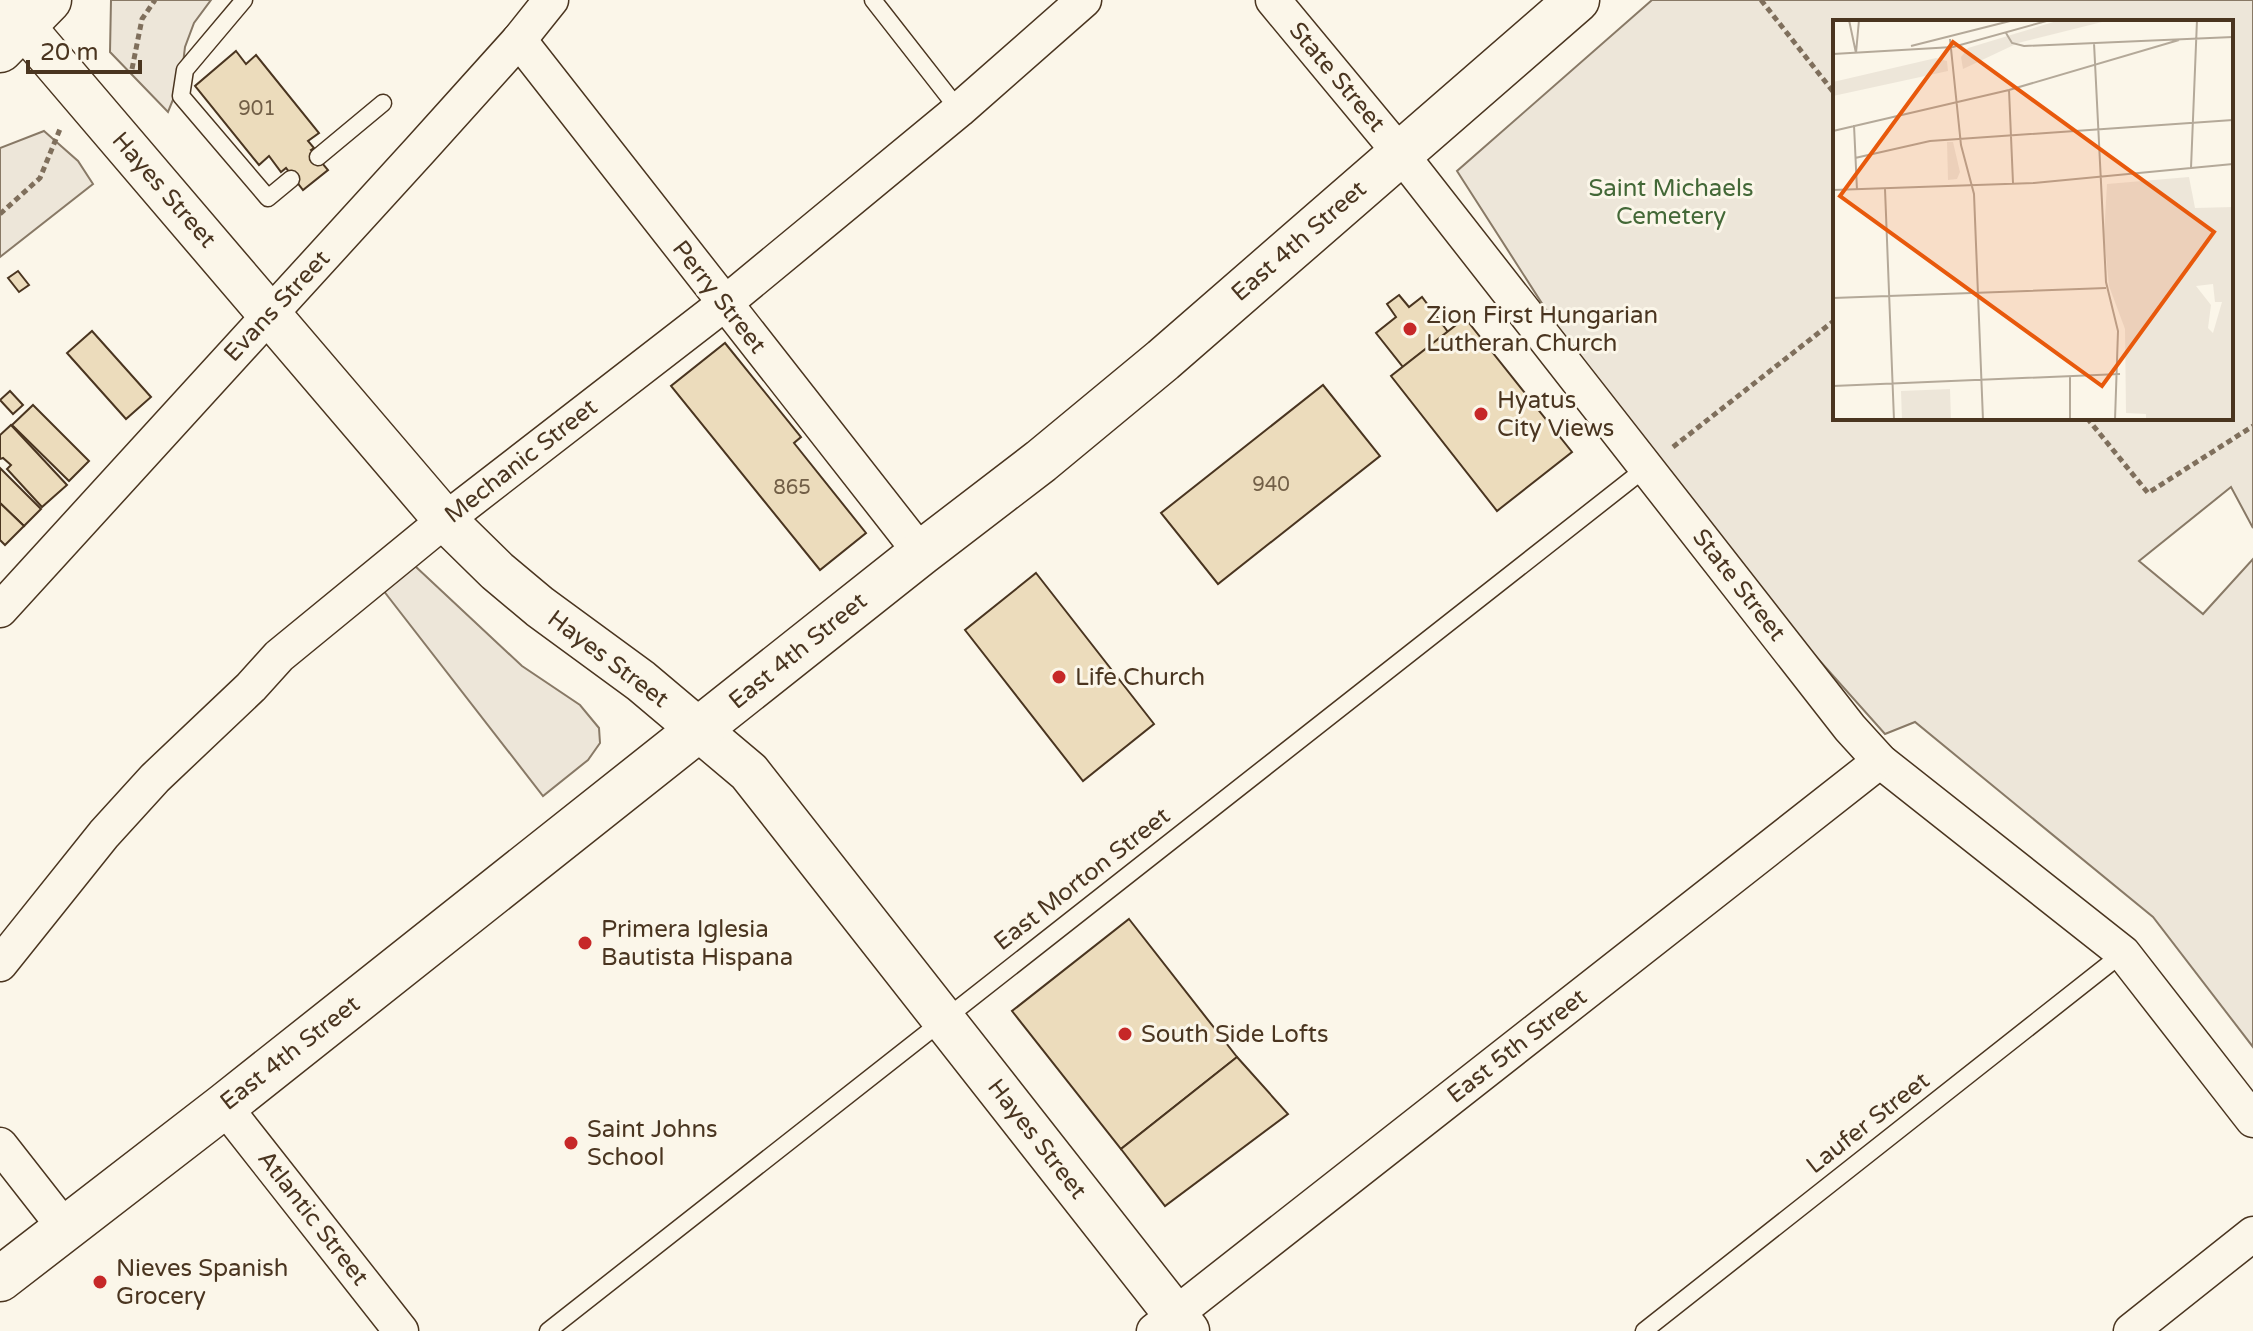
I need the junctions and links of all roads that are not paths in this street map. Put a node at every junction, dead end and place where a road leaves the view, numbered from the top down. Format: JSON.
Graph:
{"nodes":[{"id":1,"x":244,"y":0,"type":"edge"},
{"id":2,"x":551,"y":0,"type":"edge"},
{"id":3,"x":873,"y":0,"type":"edge"},
{"id":4,"x":1084,"y":0,"type":"edge"},
{"id":5,"x":1273,"y":0,"type":"edge"},
{"id":6,"x":1577,"y":0,"type":"edge"},
{"id":7,"x":18,"y":22,"type":"edge"},
{"id":8,"x":519,"y":40,"type":"junction"},
{"id":9,"x":383,"y":103,"type":"dead end"},
{"id":10,"x":959,"y":110,"type":"junction"},
{"id":11,"x":1400,"y":153,"type":"junction"},
{"id":12,"x":318,"y":157,"type":"dead end"},
{"id":13,"x":291,"y":179,"type":"dead end"},
{"id":14,"x":724,"y":304,"type":"junction"},
{"id":15,"x":270,"y":313,"type":"junction"},
{"id":16,"x":1647,"y":467,"type":"junction"},
{"id":17,"x":445,"y":520,"type":"junction"},
{"id":18,"x":921,"y":553,"type":"junction"},
{"id":19,"x":0,"y":610,"type":"edge"},
{"id":20,"x":699,"y":730,"type":"junction"},
{"id":21,"x":1880,"y":761,"type":"junction"},
{"id":22,"x":2123,"y":953,"type":"junction"},
{"id":23,"x":0,"y":964,"type":"edge"},
{"id":24,"x":943,"y":1019,"type":"junction"},
{"id":25,"x":224,"y":1106,"type":"junction"},
{"id":26,"x":2253,"y":1120,"type":"edge"},
{"id":27,"x":0,"y":1145,"type":"edge"},
{"id":28,"x":65,"y":1228,"type":"junction"},
{"id":29,"x":2253,"y":1234,"type":"edge"},
{"id":30,"x":0,"y":1279,"type":"edge"},
{"id":31,"x":1172,"y":1325,"type":"edge"},
{"id":32,"x":401,"y":1331,"type":"edge"},
{"id":33,"x":548,"y":1331,"type":"edge"},
{"id":34,"x":1644,"y":1331,"type":"edge"},
{"id":35,"x":2131,"y":1331,"type":"edge"}],
"edges":[{"from":1,"to":13,"type":"lane"},
{"from":2,"to":8,"type":"street","name":"Evans Street"},
{"from":3,"to":10,"type":"lane"},
{"from":4,"to":10,"type":"street","name":"Mechanic Street"},
{"from":5,"to":11,"type":"street","name":"State Street"},
{"from":6,"to":11,"type":"main road","name":"East 4th Street"},
{"from":7,"to":15,"type":"street","name":"Hayes Street"},
{"from":8,"to":14,"type":"street","name":"Perry Street"},
{"from":8,"to":15,"type":"street","name":"Evans Street"},
{"from":9,"to":12,"type":"lane"},
{"from":10,"to":14,"type":"street","name":"Mechanic Street"},
{"from":11,"to":16,"type":"street","name":"State Street"},
{"from":11,"to":18,"type":"main road","name":"East 4th Street"},
{"from":14,"to":17,"type":"street","name":"Mechanic Street"},
{"from":14,"to":18,"type":"street","name":"Perry Street"},
{"from":15,"to":17,"type":"street","name":"Hayes Street"},
{"from":15,"to":19,"type":"street","name":"Evans Street"},
{"from":16,"to":21,"type":"street","name":"State Street"},
{"from":16,"to":24,"type":"lane","name":"East Morton Street"},
{"from":17,"to":20,"type":"street","name":"Hayes Street"},
{"from":17,"to":23,"type":"street","name":"Mechanic Street"},
{"from":18,"to":20,"type":"main road","name":"East 4th Street"},
{"from":20,"to":24,"type":"street","name":"Hayes Street"},
{"from":20,"to":25,"type":"main road","name":"East 4th Street"},
{"from":21,"to":22,"type":"street","name":"State Street"},
{"from":21,"to":31,"type":"street","name":"East 5th Street"},
{"from":22,"to":26,"type":"street","name":"State Street"},
{"from":22,"to":34,"type":"lane","name":"Laufer Street"},
{"from":24,"to":31,"type":"street","name":"Hayes Street"},
{"from":24,"to":33,"type":"lane","name":"East Morton Street"},
{"from":25,"to":28,"type":"main road","name":"East 4th Street"},
{"from":25,"to":32,"type":"street","name":"Atlantic Street"},
{"from":27,"to":28,"type":"street"},
{"from":28,"to":30,"type":"main road","name":"East 4th Street"},
{"from":29,"to":35,"type":"street"}]}
